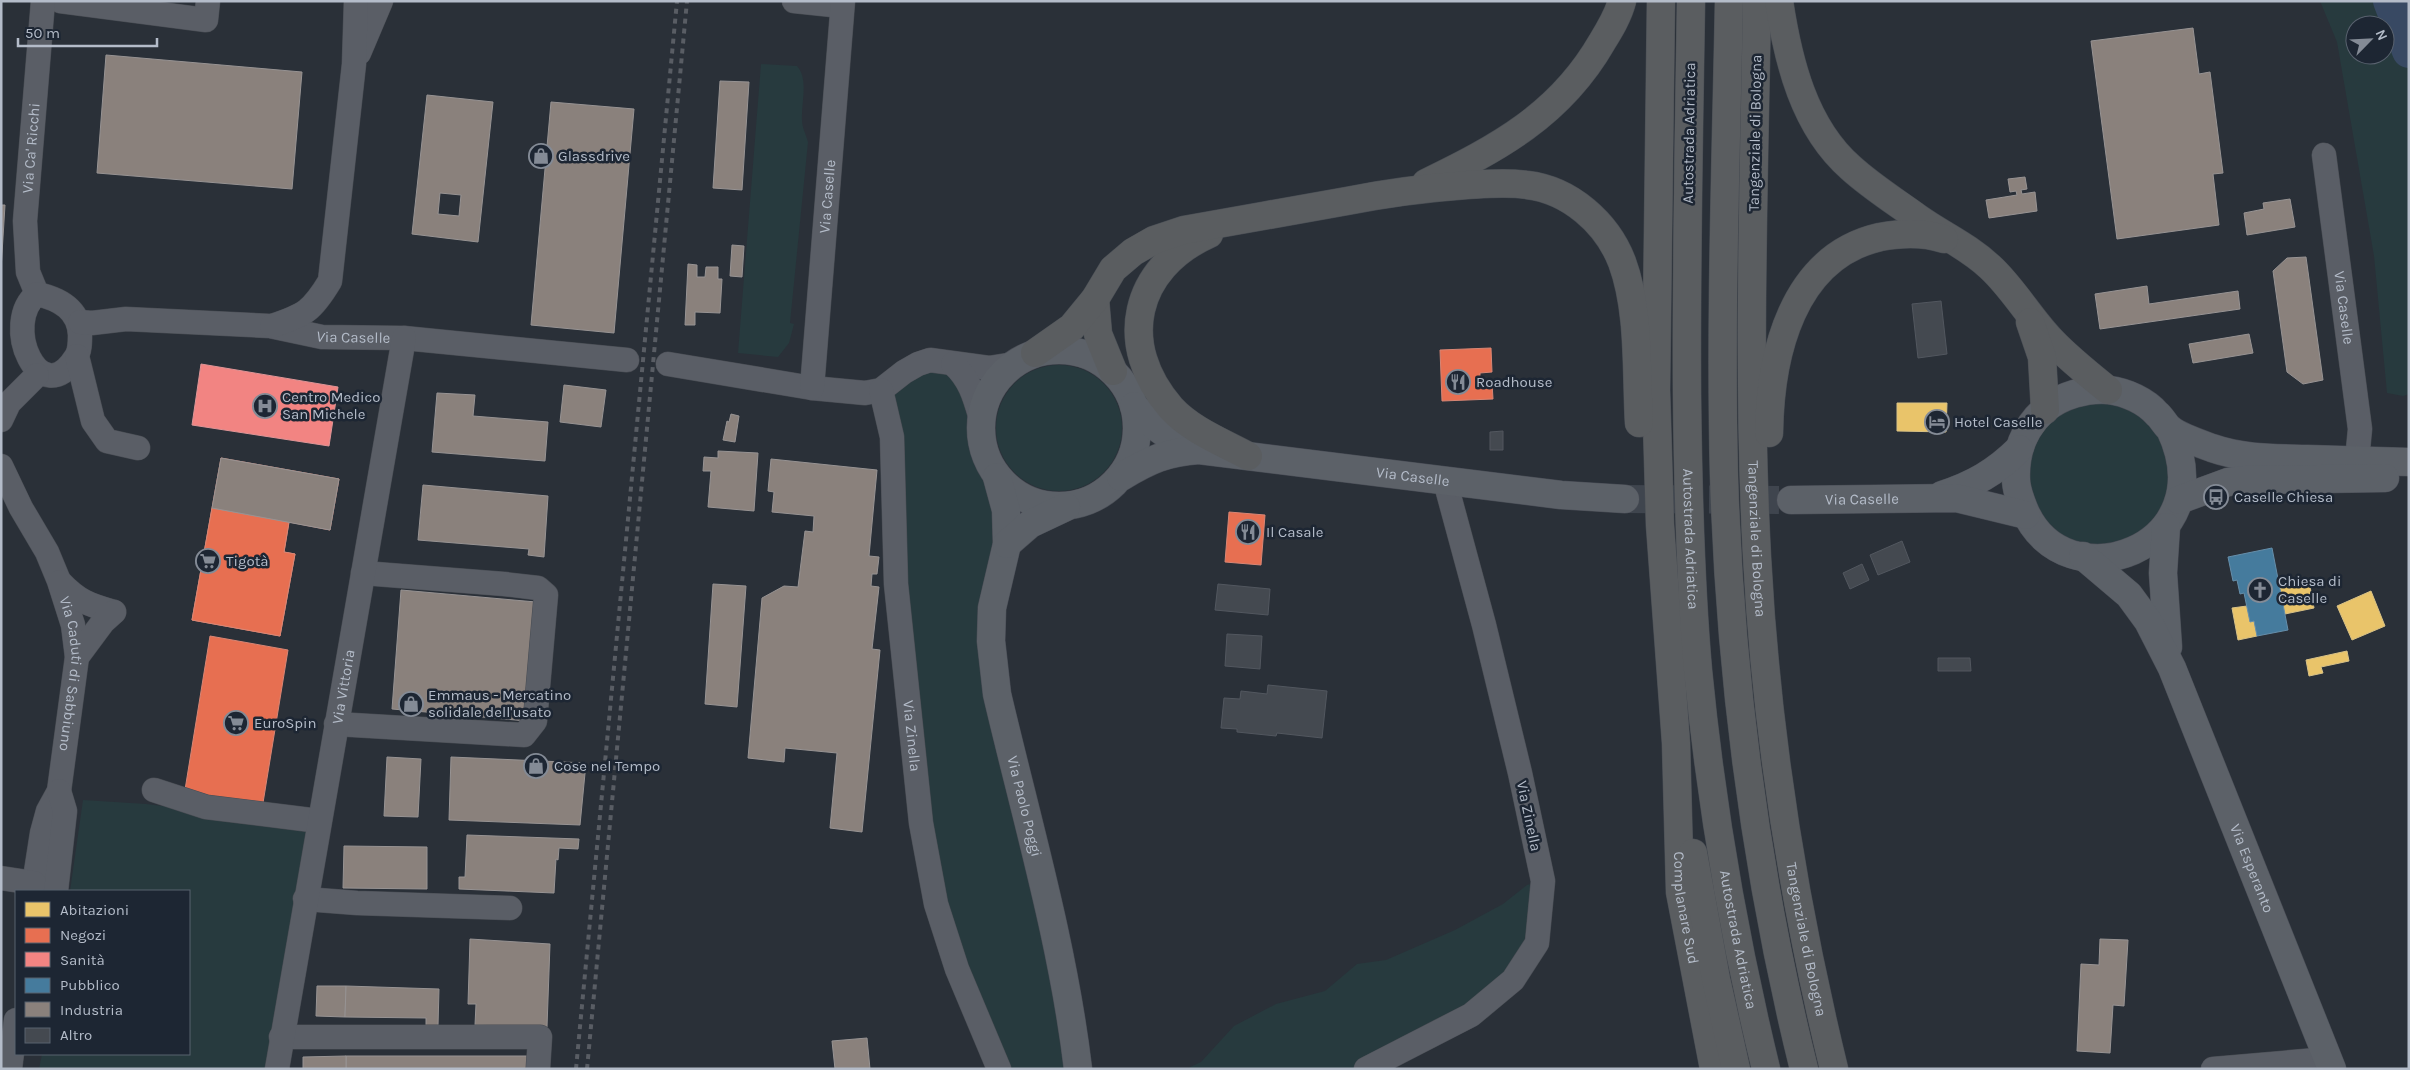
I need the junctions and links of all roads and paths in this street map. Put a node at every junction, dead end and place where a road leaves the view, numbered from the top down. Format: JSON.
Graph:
{"nodes":[{"id":1,"x":43,"y":1,"type":"edge"},
{"id":2,"x":60,"y":1,"type":"edge"},
{"id":3,"x":208,"y":1,"type":"edge"},
{"id":4,"x":399,"y":1,"type":"edge"},
{"id":5,"x":794,"y":1,"type":"edge"},
{"id":6,"x":1622,"y":1,"type":"edge"},
{"id":7,"x":1661,"y":1,"type":"edge"},
{"id":8,"x":1691,"y":1,"type":"edge"},
{"id":9,"x":1729,"y":1,"type":"edge"},
{"id":10,"x":1757,"y":1,"type":"edge"},
{"id":11,"x":1779,"y":1,"type":"edge"},
{"id":12,"x":842,"y":3,"type":"edge"},
{"id":13,"x":373,"y":4,"type":"edge"},
{"id":14,"x":2324,"y":155,"type":"dead end"},
{"id":15,"x":1413,"y":189,"type":"junction"},
{"id":16,"x":1248,"y":219,"type":"junction"},
{"id":17,"x":1958,"y":243,"type":"junction"},
{"id":18,"x":37,"y":294,"type":"junction"},
{"id":19,"x":1096,"y":299,"type":"junction"},
{"id":20,"x":2023,"y":307,"type":"junction"},
{"id":21,"x":5,"y":314,"type":"edge"},
{"id":22,"x":80,"y":322,"type":"junction"},
{"id":23,"x":270,"y":326,"type":"junction"},
{"id":24,"x":404,"y":338,"type":"junction"},
{"id":25,"x":8,"y":351,"type":"junction"},
{"id":26,"x":77,"y":356,"type":"junction"},
{"id":27,"x":1025,"y":358,"type":"junction"},
{"id":28,"x":627,"y":360,"type":"dead end"},
{"id":29,"x":668,"y":364,"type":"dead end"},
{"id":30,"x":953,"y":364,"type":"junction"},
{"id":31,"x":1113,"y":372,"type":"junction"},
{"id":32,"x":47,"y":374,"type":"junction"},
{"id":33,"x":812,"y":388,"type":"junction"},
{"id":34,"x":881,"y":390,"type":"junction"},
{"id":35,"x":2108,"y":390,"type":"junction"},
{"id":36,"x":87,"y":402,"type":"junction"},
{"id":37,"x":1134,"y":406,"type":"junction"},
{"id":38,"x":2045,"y":410,"type":"junction"},
{"id":39,"x":5,"y":412,"type":"edge"},
{"id":40,"x":981,"y":419,"type":"junction"},
{"id":41,"x":2170,"y":429,"type":"junction"},
{"id":42,"x":138,"y":448,"type":"dead end"},
{"id":43,"x":2019,"y":449,"type":"junction"},
{"id":44,"x":1199,"y":450,"type":"junction"},
{"id":45,"x":1248,"y":456,"type":"junction"},
{"id":46,"x":2357,"y":460,"type":"junction"},
{"id":47,"x":2409,"y":462,"type":"edge"},
{"id":48,"x":1,"y":466,"type":"edge"},
{"id":49,"x":997,"y":477,"type":"junction"},
{"id":50,"x":1121,"y":477,"type":"junction"},
{"id":51,"x":2409,"y":477,"type":"edge"},
{"id":52,"x":2335,"y":480,"type":"junction"},
{"id":53,"x":1445,"y":481,"type":"junction"},
{"id":54,"x":1935,"y":497,"type":"junction"},
{"id":55,"x":1625,"y":499,"type":"tunnel mouth"},
{"id":56,"x":1790,"y":500,"type":"tunnel mouth"},
{"id":57,"x":2179,"y":500,"type":"junction"},
{"id":58,"x":1066,"y":507,"type":"junction"},
{"id":59,"x":2026,"y":515,"type":"junction"},
{"id":60,"x":2166,"y":527,"type":"junction"},
{"id":61,"x":1007,"y":544,"type":"junction"},
{"id":62,"x":1757,"y":555,"type":"junction"},
{"id":63,"x":2083,"y":556,"type":"junction"},
{"id":64,"x":1662,"y":557,"type":"junction"},
{"id":65,"x":363,"y":573,"type":"junction"},
{"id":66,"x":59,"y":581,"type":"junction"},
{"id":67,"x":77,"y":657,"type":"junction"},
{"id":68,"x":2172,"y":668,"type":"junction"},
{"id":69,"x":336,"y":724,"type":"junction"},
{"id":70,"x":1676,"y":743,"type":"junction"},
{"id":71,"x":154,"y":790,"type":"dead end"},
{"id":72,"x":58,"y":791,"type":"junction"},
{"id":73,"x":319,"y":821,"type":"junction"},
{"id":74,"x":1,"y":878,"type":"edge"},
{"id":75,"x":33,"y":887,"type":"edge"},
{"id":76,"x":56,"y":890,"type":"edge"},
{"id":77,"x":305,"y":899,"type":"junction"},
{"id":78,"x":510,"y":908,"type":"dead end"},
{"id":79,"x":15,"y":1028,"type":"edge"},
{"id":80,"x":281,"y":1037,"type":"junction"},
{"id":81,"x":25,"y":1055,"type":"edge"},
{"id":82,"x":2330,"y":1064,"type":"edge"},
{"id":83,"x":10,"y":1069,"type":"edge"},
{"id":84,"x":22,"y":1069,"type":"edge"},
{"id":85,"x":277,"y":1069,"type":"edge"},
{"id":86,"x":538,"y":1069,"type":"edge"},
{"id":87,"x":999,"y":1069,"type":"edge"},
{"id":88,"x":1078,"y":1069,"type":"edge"},
{"id":89,"x":1366,"y":1069,"type":"edge"},
{"id":90,"x":1714,"y":1069,"type":"edge"},
{"id":91,"x":1736,"y":1069,"type":"edge"},
{"id":92,"x":1766,"y":1069,"type":"edge"},
{"id":93,"x":1804,"y":1069,"type":"edge"},
{"id":94,"x":1834,"y":1069,"type":"edge"},
{"id":95,"x":2213,"y":1069,"type":"edge"}],
"edges":[{"from":1,"to":18,"type":"street","name":"Via Ca' Ricchi"},
{"from":2,"to":3,"type":"street"},
{"from":4,"to":13,"type":"street"},
{"from":5,"to":12,"type":"street","name":"Via Caselle"},
{"from":6,"to":15,"type":"highway"},
{"from":7,"to":64,"type":"highway"},
{"from":8,"to":92,"type":"highway","name":"Autostrada Adriatica"},
{"from":9,"to":93,"type":"highway"},
{"from":10,"to":62,"type":"highway","name":"Tangenziale di Bologna"},
{"from":11,"to":17,"type":"highway"},
{"from":12,"to":33,"type":"street","name":"Via Caselle"},
{"from":13,"to":23,"type":"street"},
{"from":14,"to":46,"type":"street","name":"Via Caselle"},
{"from":15,"to":16,"type":"highway"},
{"from":15,"to":64,"type":"highway"},
{"from":16,"to":19,"type":"highway"},
{"from":16,"to":45,"type":"highway"},
{"from":17,"to":20,"type":"highway"},
{"from":17,"to":62,"type":"highway"},
{"from":18,"to":21,"type":"street"},
{"from":18,"to":22,"type":"street"},
{"from":19,"to":27,"type":"highway"},
{"from":19,"to":31,"type":"highway"},
{"from":20,"to":35,"type":"highway"},
{"from":20,"to":38,"type":"highway"},
{"from":21,"to":25,"type":"street"},
{"from":22,"to":23,"type":"street","name":"Via Caselle"},
{"from":22,"to":26,"type":"street"},
{"from":23,"to":24,"type":"street","name":"Via Caselle"},
{"from":24,"to":28,"type":"street","name":"Via Caselle"},
{"from":24,"to":65,"type":"street","name":"Via Vittoria"},
{"from":25,"to":32,"type":"street"},
{"from":25,"to":39,"type":"street"},
{"from":26,"to":32,"type":"street"},
{"from":26,"to":36,"type":"street"},
{"from":27,"to":30,"type":"street","name":"Via Caselle"},
{"from":27,"to":31,"type":"main road","name":"Via Caselle"},
{"from":27,"to":40,"type":"main road","name":"Via Caselle"},
{"from":29,"to":33,"type":"street"},
{"from":30,"to":34,"type":"street","name":"Via Caselle"},
{"from":30,"to":40,"type":"street","name":"Via Caselle"},
{"from":31,"to":37,"type":"main road","name":"Via Caselle"},
{"from":32,"to":36,"type":"street"},
{"from":32,"to":39,"type":"street"},
{"from":33,"to":34,"type":"street"},
{"from":34,"to":87,"type":"street","name":"Via Zinella"},
{"from":35,"to":38,"type":"main road"},
{"from":35,"to":41,"type":"main road"},
{"from":36,"to":42,"type":"street"},
{"from":37,"to":44,"type":"main road","name":"Via Caselle"},
{"from":37,"to":50,"type":"main road","name":"Via Caselle"},
{"from":38,"to":43,"type":"main road"},
{"from":40,"to":49,"type":"main road","name":"Via Caselle"},
{"from":41,"to":46,"type":"main road"},
{"from":41,"to":57,"type":"main road"},
{"from":43,"to":54,"type":"main road","name":"Via Caselle"},
{"from":43,"to":59,"type":"main road"},
{"from":44,"to":45,"type":"main road","name":"Via Caselle"},
{"from":44,"to":50,"type":"main road","name":"Via Caselle"},
{"from":45,"to":53,"type":"main road","name":"Via Caselle"},
{"from":46,"to":47,"type":"main road"},
{"from":46,"to":52,"type":"street"},
{"from":48,"to":66,"type":"street","name":"Via Caduti di Sabbiuno"},
{"from":49,"to":58,"type":"main road","name":"Via Caselle"},
{"from":49,"to":61,"type":"main road","name":"Via Caselle"},
{"from":50,"to":58,"type":"main road","name":"Via Caselle"},
{"from":51,"to":52,"type":"main road"},
{"from":52,"to":57,"type":"main road"},
{"from":53,"to":55,"type":"main road","name":"Via Caselle"},
{"from":53,"to":89,"type":"street","name":"Via Zinella"},
{"from":54,"to":56,"type":"main road","name":"Via Caselle"},
{"from":54,"to":59,"type":"main road","name":"Via Caselle"},
{"from":57,"to":60,"type":"main road"},
{"from":58,"to":61,"type":"main road","name":"Via Caselle"},
{"from":59,"to":63,"type":"main road"},
{"from":60,"to":63,"type":"main road"},
{"from":60,"to":68,"type":"main road","name":"Via Esperanto"},
{"from":61,"to":88,"type":"main road","name":"Via Paolo Poggi"},
{"from":62,"to":94,"type":"highway","name":"Tangenziale di Bologna"},
{"from":63,"to":68,"type":"main road","name":"Via Esperanto"},
{"from":64,"to":70,"type":"highway"},
{"from":65,"to":69,"type":"street","name":"Via Vittoria"},
{"from":65,"to":69,"type":"street"},
{"from":66,"to":67,"type":"street","name":"Via Caduti di Sabbiuno"},
{"from":66,"to":67,"type":"street"},
{"from":67,"to":72,"type":"street","name":"Via Caduti di Sabbiuno"},
{"from":68,"to":82,"type":"main road","name":"Via Esperanto"},
{"from":69,"to":73,"type":"street","name":"Via Vittoria"},
{"from":70,"to":90,"type":"highway","name":"Complanare Sud"},
{"from":70,"to":91,"type":"highway"},
{"from":71,"to":73,"type":"street"},
{"from":72,"to":75,"type":"street","name":"Via Caduti di Sabbiuno"},
{"from":72,"to":76,"type":"street"},
{"from":73,"to":77,"type":"street","name":"Via Vittoria"},
{"from":74,"to":75,"type":"street"},
{"from":77,"to":78,"type":"street"},
{"from":77,"to":80,"type":"street","name":"Via Vittoria"},
{"from":79,"to":83,"type":"street"},
{"from":80,"to":85,"type":"street","name":"Via Vittoria"},
{"from":80,"to":86,"type":"street"},
{"from":81,"to":84,"type":"street"},
{"from":82,"to":95,"type":"street"}]}
